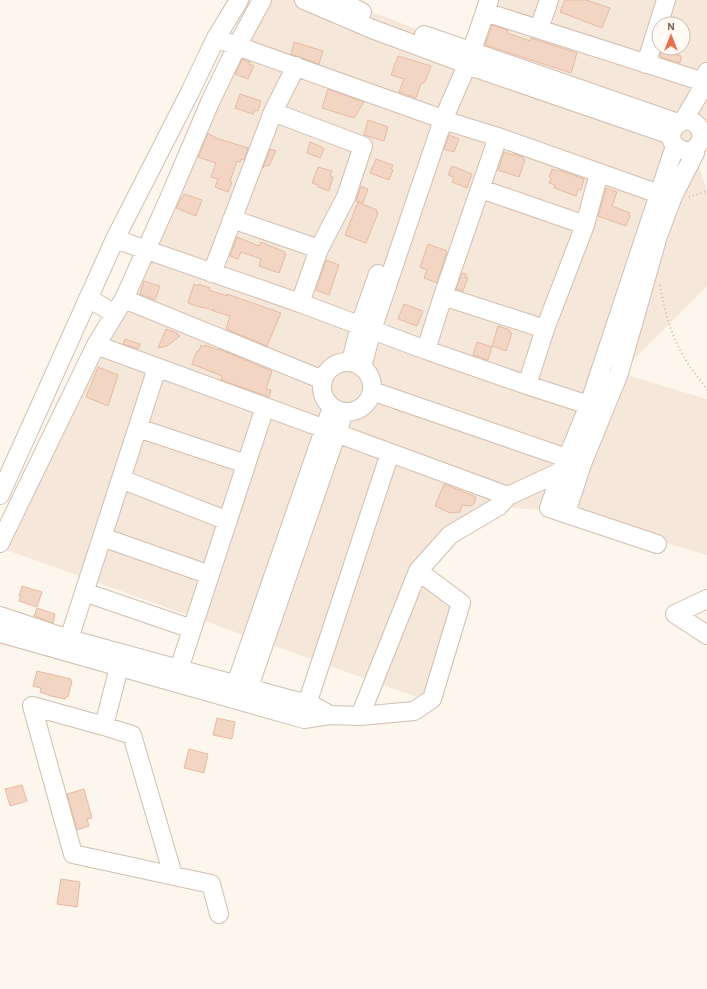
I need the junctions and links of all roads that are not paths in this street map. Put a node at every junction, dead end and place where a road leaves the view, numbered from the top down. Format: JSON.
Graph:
{"nodes":[{"id":1,"x":239,"y":0,"type":"edge"},
{"id":2,"x":262,"y":0,"type":"edge"},
{"id":3,"x":304,"y":0,"type":"edge"},
{"id":4,"x":337,"y":0,"type":"edge"},
{"id":5,"x":549,"y":0,"type":"edge"},
{"id":6,"x":663,"y":1,"type":"edge"},
{"id":7,"x":483,"y":4,"type":"edge"},
{"id":8,"x":539,"y":29,"type":"junction"},
{"id":9,"x":216,"y":38,"type":"junction"},
{"id":10,"x":237,"y":46,"type":"junction"},
{"id":11,"x":464,"y":56,"type":"junction"},
{"id":12,"x":646,"y":64,"type":"junction"},
{"id":13,"x":296,"y":66,"type":"junction"},
{"id":14,"x":704,"y":81,"type":"edge"},
{"id":15,"x":190,"y":92,"type":"junction"},
{"id":16,"x":211,"y":100,"type":"junction"},
{"id":17,"x":273,"y":112,"type":"junction"},
{"id":18,"x":439,"y":118,"type":"junction"},
{"id":19,"x":677,"y":131,"type":"junction"},
{"id":20,"x":498,"y":137,"type":"junction"},
{"id":21,"x":701,"y":138,"type":"edge"},
{"id":22,"x":166,"y":140,"type":"junction"},
{"id":23,"x":190,"y":149,"type":"junction"},
{"id":24,"x":599,"y":173,"type":"junction"},
{"id":25,"x":480,"y":189,"type":"junction"},
{"id":26,"x":141,"y":190,"type":"junction"},
{"id":27,"x":673,"y":196,"type":"junction"},
{"id":28,"x":168,"y":201,"type":"junction"},
{"id":29,"x":232,"y":219,"type":"junction"},
{"id":30,"x":586,"y":225,"type":"junction"},
{"id":31,"x":115,"y":239,"type":"junction"},
{"id":32,"x":320,"y":249,"type":"junction"},
{"id":33,"x":146,"y":250,"type":"junction"},
{"id":34,"x":212,"y":273,"type":"junction"},
{"id":35,"x":443,"y":296,"type":"junction"},
{"id":36,"x":88,"y":298,"type":"junction"},
{"id":37,"x":300,"y":303,"type":"junction"},
{"id":38,"x":119,"y":307,"type":"junction"},
{"id":39,"x":366,"y":327,"type":"junction"},
{"id":40,"x":545,"y":329,"type":"junction"},
{"id":41,"x":66,"y":349,"type":"junction"},
{"id":42,"x":426,"y":350,"type":"junction"},
{"id":43,"x":93,"y":352,"type":"junction"},
{"id":44,"x":356,"y":364,"type":"junction"},
{"id":45,"x":157,"y":368,"type":"junction"},
{"id":46,"x":323,"y":380,"type":"junction"},
{"id":47,"x":527,"y":386,"type":"junction"},
{"id":48,"x":372,"y":392,"type":"junction"},
{"id":49,"x":43,"y":399,"type":"junction"},
{"id":50,"x":265,"y":407,"type":"junction"},
{"id":51,"x":596,"y":407,"type":"junction"},
{"id":52,"x":338,"y":410,"type":"junction"},
{"id":53,"x":64,"y":412,"type":"junction"},
{"id":54,"x":138,"y":428,"type":"junction"},
{"id":55,"x":330,"y":431,"type":"junction"},
{"id":56,"x":19,"y":452,"type":"junction"},
{"id":57,"x":390,"y":453,"type":"junction"},
{"id":58,"x":40,"y":462,"type":"junction"},
{"id":59,"x":246,"y":464,"type":"junction"},
{"id":60,"x":570,"y":464,"type":"junction"},
{"id":61,"x":121,"y":479,"type":"junction"},
{"id":62,"x":0,"y":495,"type":"edge"},
{"id":63,"x":508,"y":496,"type":"junction"},
{"id":64,"x":0,"y":502,"type":"edge"},
{"id":65,"x":16,"y":510,"type":"junction"},
{"id":66,"x":228,"y":521,"type":"junction"},
{"id":67,"x":102,"y":537,"type":"junction"},
{"id":68,"x":0,"y":543,"type":"edge"},
{"id":69,"x":656,"y":544,"type":"dead end"},
{"id":70,"x":418,"y":571,"type":"junction"},
{"id":71,"x":210,"y":575,"type":"junction"},
{"id":72,"x":84,"y":592,"type":"junction"},
{"id":73,"x":707,"y":599,"type":"edge"},
{"id":74,"x":0,"y":616,"type":"edge"},
{"id":75,"x":192,"y":629,"type":"junction"},
{"id":76,"x":0,"y":633,"type":"edge"},
{"id":77,"x":707,"y":635,"type":"edge"},
{"id":78,"x":69,"y":639,"type":"junction"},
{"id":79,"x":124,"y":661,"type":"junction"},
{"id":80,"x":179,"y":668,"type":"junction"},
{"id":81,"x":243,"y":685,"type":"junction"},
{"id":82,"x":307,"y":704,"type":"junction"},
{"id":83,"x":330,"y":715,"type":"junction"},
{"id":84,"x":360,"y":716,"type":"junction"},
{"id":85,"x":104,"y":726,"type":"junction"},
{"id":86,"x":173,"y":875,"type":"junction"},
{"id":87,"x":219,"y":914,"type":"dead end"}],
"edges":[{"from":1,"to":9,"type":"street"},
{"from":2,"to":10,"type":"street"},
{"from":3,"to":11,"type":"street"},
{"from":4,"to":11,"type":"street"},
{"from":5,"to":8,"type":"street"},
{"from":6,"to":12,"type":"street"},
{"from":7,"to":8,"type":"street"},
{"from":7,"to":11,"type":"street"},
{"from":8,"to":12,"type":"street"},
{"from":9,"to":10,"type":"street"},
{"from":9,"to":15,"type":"street"},
{"from":10,"to":13,"type":"street"},
{"from":10,"to":16,"type":"street"},
{"from":11,"to":18,"type":"street"},
{"from":11,"to":19,"type":"street"},
{"from":12,"to":14,"type":"street"},
{"from":13,"to":17,"type":"street"},
{"from":13,"to":18,"type":"street"},
{"from":14,"to":19,"type":"street"},
{"from":14,"to":21,"type":"street"},
{"from":15,"to":16,"type":"street"},
{"from":15,"to":22,"type":"street"},
{"from":16,"to":23,"type":"street"},
{"from":17,"to":29,"type":"street"},
{"from":17,"to":32,"type":"street"},
{"from":18,"to":20,"type":"street"},
{"from":18,"to":39,"type":"street"},
{"from":19,"to":21,"type":"street"},
{"from":19,"to":21,"type":"street"},
{"from":19,"to":27,"type":"street"},
{"from":20,"to":24,"type":"street"},
{"from":20,"to":25,"type":"street"},
{"from":21,"to":27,"type":"street"},
{"from":22,"to":23,"type":"street"},
{"from":22,"to":26,"type":"street"},
{"from":23,"to":28,"type":"street"},
{"from":24,"to":27,"type":"street"},
{"from":24,"to":30,"type":"street"},
{"from":25,"to":30,"type":"street"},
{"from":25,"to":35,"type":"street"},
{"from":26,"to":28,"type":"street"},
{"from":26,"to":31,"type":"street"},
{"from":27,"to":51,"type":"street"},
{"from":28,"to":33,"type":"street"},
{"from":29,"to":32,"type":"street"},
{"from":29,"to":34,"type":"street"},
{"from":30,"to":40,"type":"street"},
{"from":31,"to":33,"type":"street"},
{"from":31,"to":36,"type":"street"},
{"from":32,"to":37,"type":"street"},
{"from":33,"to":34,"type":"street"},
{"from":33,"to":38,"type":"street"},
{"from":34,"to":37,"type":"street"},
{"from":35,"to":40,"type":"street"},
{"from":35,"to":42,"type":"street"},
{"from":36,"to":38,"type":"street"},
{"from":36,"to":41,"type":"street"},
{"from":37,"to":39,"type":"street"},
{"from":38,"to":43,"type":"street"},
{"from":38,"to":46,"type":"street"},
{"from":39,"to":42,"type":"street"},
{"from":39,"to":44,"type":"street"},
{"from":40,"to":47,"type":"street"},
{"from":41,"to":43,"type":"street"},
{"from":41,"to":49,"type":"street"},
{"from":42,"to":47,"type":"street"},
{"from":43,"to":45,"type":"street"},
{"from":43,"to":53,"type":"street"},
{"from":44,"to":46,"type":"street"},
{"from":44,"to":48,"type":"street"},
{"from":45,"to":50,"type":"street"},
{"from":45,"to":54,"type":"street"},
{"from":46,"to":52,"type":"street"},
{"from":47,"to":51,"type":"street"},
{"from":48,"to":52,"type":"street"},
{"from":48,"to":60,"type":"street"},
{"from":49,"to":53,"type":"street"},
{"from":49,"to":56,"type":"street"},
{"from":50,"to":55,"type":"street"},
{"from":50,"to":59,"type":"street"},
{"from":51,"to":60,"type":"street"},
{"from":52,"to":55,"type":"street"},
{"from":53,"to":58,"type":"street"},
{"from":54,"to":59,"type":"street"},
{"from":54,"to":61,"type":"street"},
{"from":55,"to":57,"type":"street"},
{"from":55,"to":81,"type":"street"},
{"from":56,"to":58,"type":"street"},
{"from":56,"to":62,"type":"street"},
{"from":57,"to":63,"type":"street"},
{"from":57,"to":82,"type":"street"},
{"from":58,"to":65,"type":"street"},
{"from":59,"to":66,"type":"street"},
{"from":60,"to":63,"type":"street"},
{"from":60,"to":69,"type":"street"},
{"from":61,"to":66,"type":"street"},
{"from":61,"to":67,"type":"street"},
{"from":63,"to":70,"type":"street"},
{"from":64,"to":65,"type":"street"},
{"from":65,"to":68,"type":"street"},
{"from":66,"to":71,"type":"street"},
{"from":67,"to":71,"type":"street"},
{"from":67,"to":72,"type":"street"},
{"from":70,"to":84,"type":"street"},
{"from":70,"to":84,"type":"street"},
{"from":71,"to":75,"type":"street"},
{"from":72,"to":75,"type":"street"},
{"from":72,"to":78,"type":"street"},
{"from":73,"to":77,"type":"street"},
{"from":74,"to":78,"type":"street"},
{"from":75,"to":80,"type":"street"},
{"from":76,"to":79,"type":"street"},
{"from":78,"to":79,"type":"street"},
{"from":79,"to":80,"type":"street"},
{"from":79,"to":83,"type":"street"},
{"from":79,"to":85,"type":"street"},
{"from":80,"to":81,"type":"street"},
{"from":81,"to":82,"type":"street"},
{"from":82,"to":83,"type":"street"},
{"from":83,"to":84,"type":"street"},
{"from":85,"to":86,"type":"street"},
{"from":85,"to":86,"type":"street"},
{"from":86,"to":87,"type":"street"}]}
